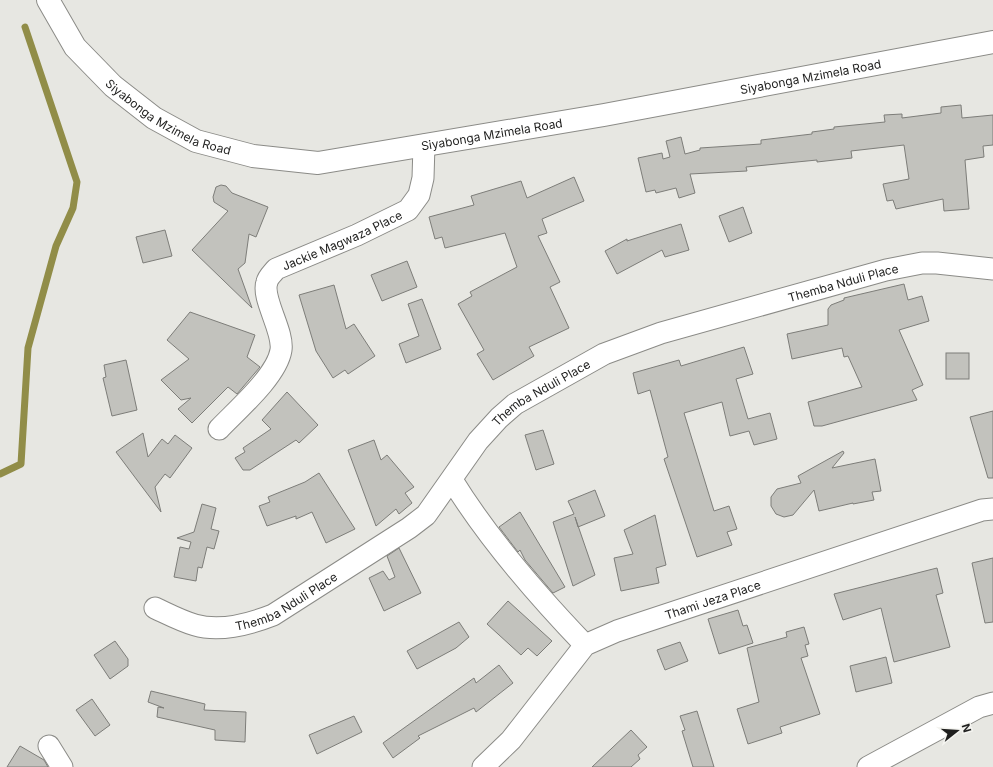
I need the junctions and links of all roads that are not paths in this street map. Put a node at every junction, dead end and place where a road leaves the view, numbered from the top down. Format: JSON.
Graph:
{"nodes":[{"id":1,"x":48,"y":0,"type":"edge"},
{"id":2,"x":993,"y":42,"type":"edge"},
{"id":3,"x":424,"y":146,"type":"junction"},
{"id":4,"x":993,"y":269,"type":"edge"},
{"id":5,"x":219,"y":429,"type":"dead end"},
{"id":6,"x":452,"y":480,"type":"junction"},
{"id":7,"x":993,"y":509,"type":"edge"},
{"id":8,"x":155,"y":608,"type":"dead end"},
{"id":9,"x":585,"y":645,"type":"junction"},
{"id":10,"x":993,"y":703,"type":"edge"},
{"id":11,"x":49,"y":746,"type":"dead end"},
{"id":12,"x":62,"y":767,"type":"edge"},
{"id":13,"x":483,"y":767,"type":"edge"},
{"id":14,"x":868,"y":767,"type":"edge"}],
"edges":[{"from":1,"to":3,"type":"street","name":"Siyabonga Mzimela Road"},
{"from":2,"to":3,"type":"street","name":"Siyabonga Mzimela Road"},
{"from":3,"to":5,"type":"street","name":"Jackie Magwaza Place"},
{"from":4,"to":6,"type":"street","name":"Themba Nduli Place"},
{"from":6,"to":8,"type":"street","name":"Themba Nduli Place"},
{"from":6,"to":9,"type":"street"},
{"from":7,"to":9,"type":"street","name":"Thami Jeza Place"},
{"from":9,"to":13,"type":"street","name":"Thami Jeza Place"},
{"from":10,"to":14,"type":"street"},
{"from":11,"to":12,"type":"street"}]}
